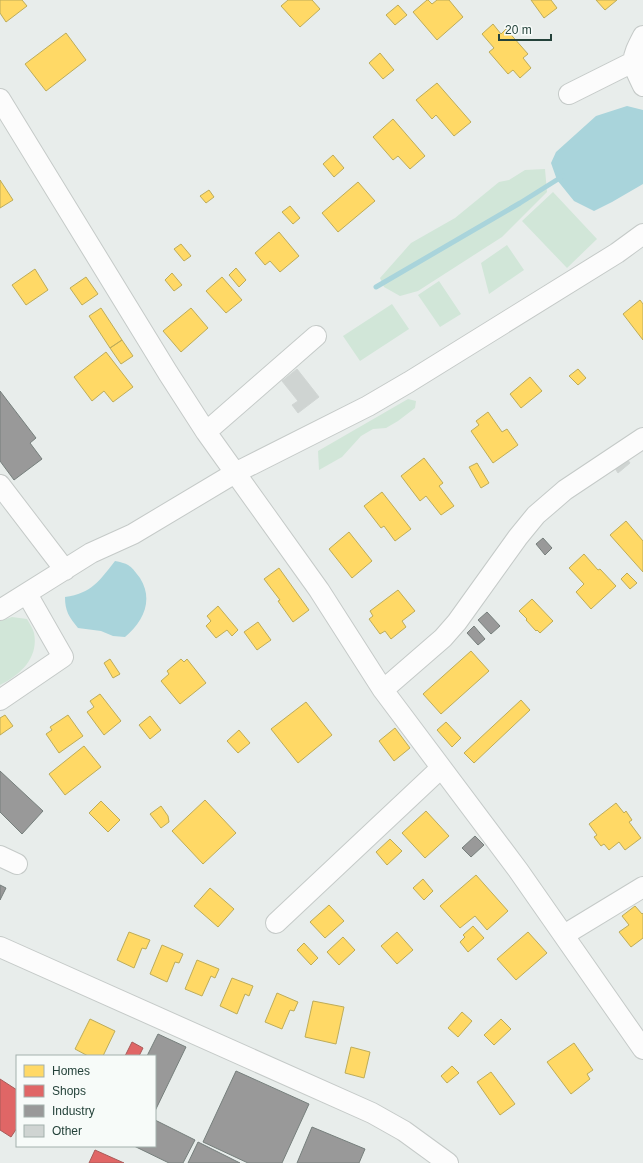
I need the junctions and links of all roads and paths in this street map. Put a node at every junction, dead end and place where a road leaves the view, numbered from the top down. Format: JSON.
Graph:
{"nodes":[{"id":1,"x":643,"y":36,"type":"edge"},
{"id":2,"x":633,"y":62,"type":"junction"},
{"id":3,"x":643,"y":86,"type":"edge"},
{"id":4,"x":569,"y":94,"type":"dead end"},
{"id":5,"x":0,"y":99,"type":"edge"},
{"id":6,"x":643,"y":234,"type":"edge"},
{"id":7,"x":316,"y":336,"type":"dead end"},
{"id":8,"x":206,"y":432,"type":"junction"},
{"id":9,"x":643,"y":438,"type":"edge"},
{"id":10,"x":235,"y":473,"type":"junction"},
{"id":11,"x":0,"y":485,"type":"edge"},
{"id":12,"x":65,"y":570,"type":"junction"},
{"id":13,"x":27,"y":594,"type":"junction"},
{"id":14,"x":0,"y":610,"type":"edge"},
{"id":15,"x":384,"y":690,"type":"junction"},
{"id":16,"x":0,"y":700,"type":"edge"},
{"id":17,"x":441,"y":768,"type":"junction"},
{"id":18,"x":643,"y":887,"type":"edge"},
{"id":19,"x":276,"y":923,"type":"dead end"},
{"id":20,"x":564,"y":935,"type":"junction"},
{"id":21,"x":0,"y":947,"type":"edge"},
{"id":22,"x":643,"y":1049,"type":"edge"},
{"id":23,"x":448,"y":1163,"type":"edge"}],
"edges":[{"from":1,"to":2,"type":"street"},
{"from":2,"to":3,"type":"street"},
{"from":2,"to":4,"type":"street"},
{"from":5,"to":8,"type":"street"},
{"from":6,"to":10,"type":"street"},
{"from":7,"to":8,"type":"street"},
{"from":8,"to":10,"type":"street"},
{"from":9,"to":15,"type":"street"},
{"from":10,"to":12,"type":"street"},
{"from":10,"to":15,"type":"street"},
{"from":11,"to":12,"type":"street"},
{"from":12,"to":13,"type":"street"},
{"from":13,"to":14,"type":"street"},
{"from":13,"to":16,"type":"street"},
{"from":15,"to":17,"type":"street"},
{"from":17,"to":19,"type":"street"},
{"from":17,"to":20,"type":"street"},
{"from":18,"to":20,"type":"street"},
{"from":20,"to":22,"type":"street"},
{"from":21,"to":23,"type":"street"}]}
